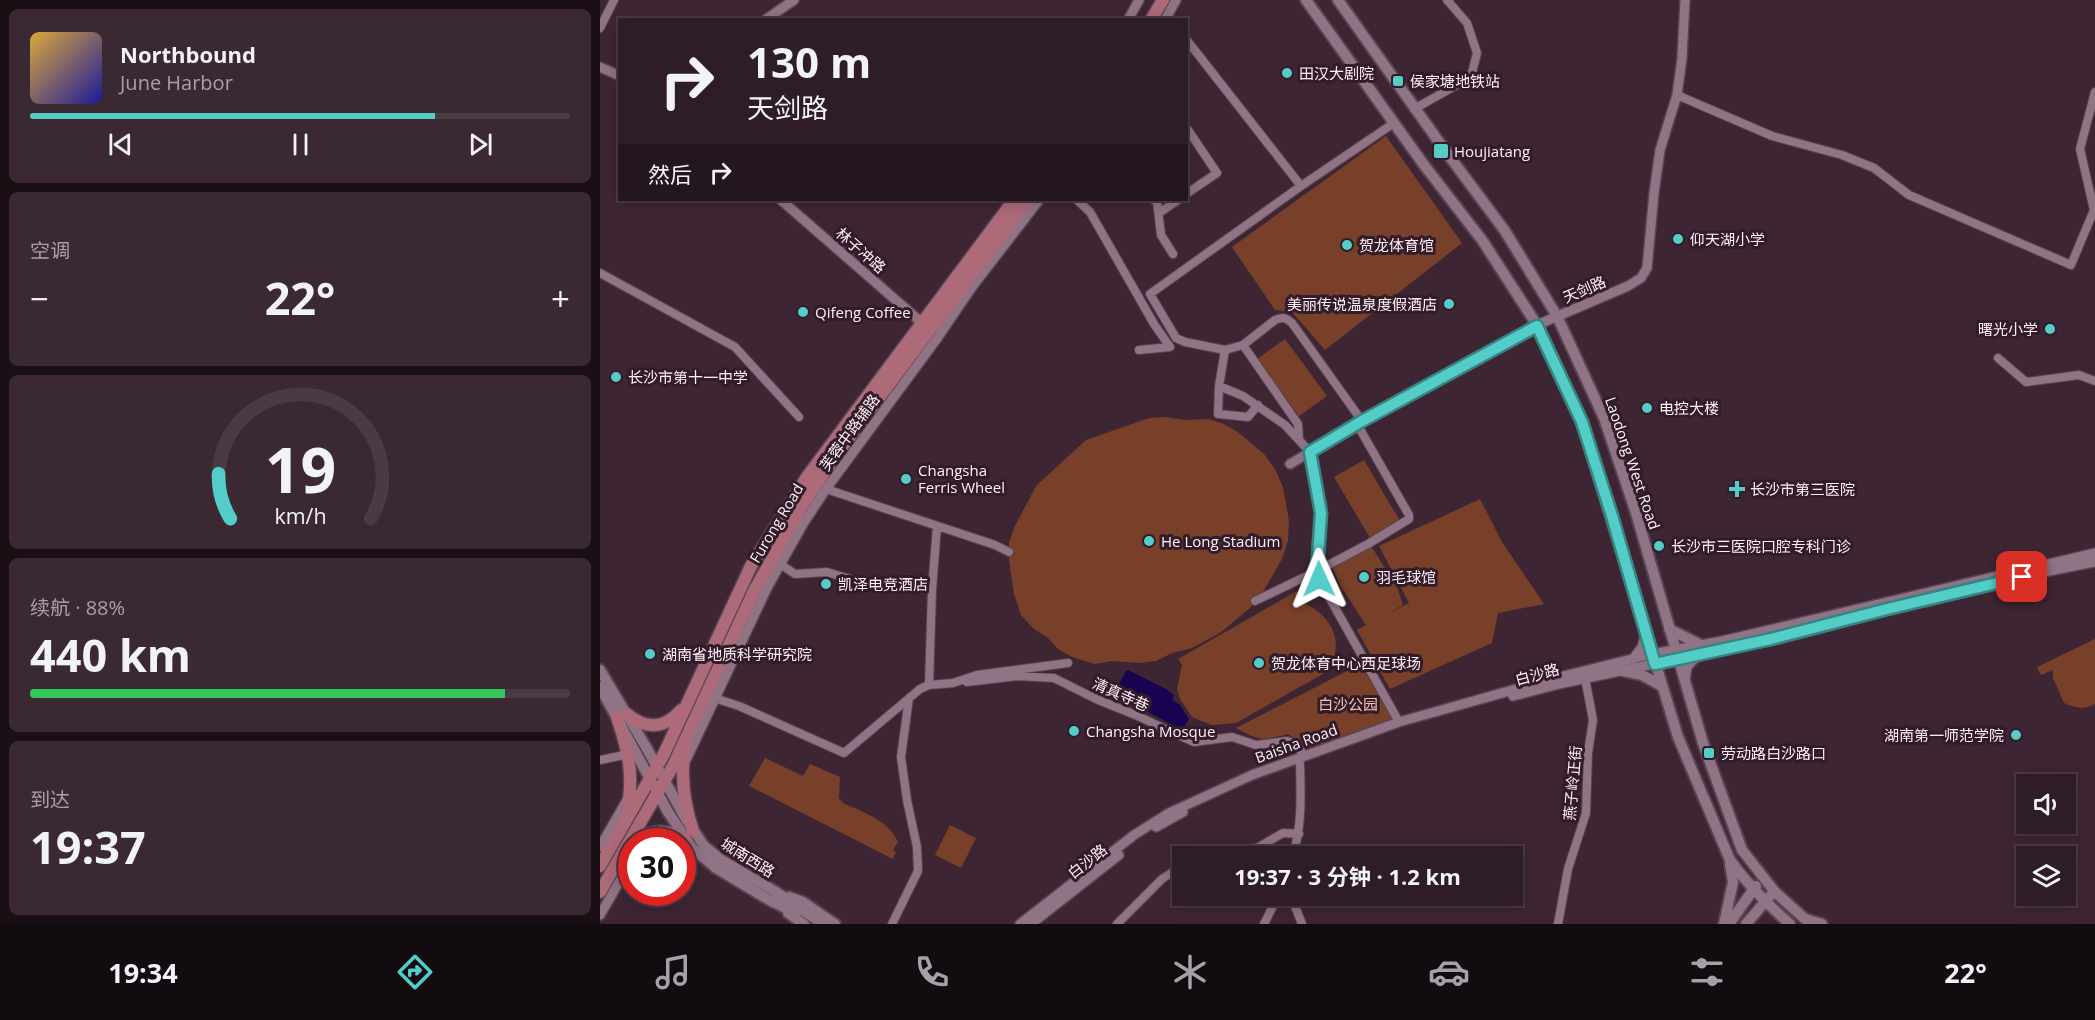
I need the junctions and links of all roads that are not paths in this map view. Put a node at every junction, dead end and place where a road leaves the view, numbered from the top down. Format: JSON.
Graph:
{"nodes":[{"id":1,"x":614,"y":0,"type":"edge"},
{"id":2,"x":794,"y":0,"type":"edge"},
{"id":3,"x":1139,"y":0,"type":"edge"},
{"id":4,"x":1154,"y":0,"type":"edge"},
{"id":5,"x":1163,"y":0,"type":"edge"},
{"id":6,"x":1176,"y":0,"type":"edge"},
{"id":7,"x":1306,"y":0,"type":"edge"},
{"id":8,"x":1338,"y":0,"type":"edge"},
{"id":9,"x":1448,"y":0,"type":"edge"},
{"id":10,"x":1685,"y":0,"type":"edge"},
{"id":11,"x":768,"y":18,"type":"edge"},
{"id":12,"x":1129,"y":18,"type":"edge"},
{"id":13,"x":1144,"y":18,"type":"edge"},
{"id":14,"x":1152,"y":18,"type":"edge"},
{"id":15,"x":1168,"y":18,"type":"edge"},
{"id":16,"x":600,"y":28,"type":"edge"},
{"id":17,"x":1188,"y":42,"type":"edge"},
{"id":18,"x":600,"y":66,"type":"edge"},
{"id":19,"x":618,"y":75,"type":"edge"},
{"id":20,"x":2095,"y":92,"type":"edge"},
{"id":21,"x":1677,"y":95,"type":"junction"},
{"id":22,"x":1414,"y":109,"type":"junction"},
{"id":23,"x":1394,"y":123,"type":"junction"},
{"id":24,"x":1188,"y":130,"type":"edge"},
{"id":25,"x":1301,"y":186,"type":"junction"},
{"id":26,"x":1188,"y":193,"type":"edge"},
{"id":27,"x":782,"y":201,"type":"edge"},
{"id":28,"x":1013,"y":201,"type":"edge"},
{"id":29,"x":1026,"y":201,"type":"edge"},
{"id":30,"x":1038,"y":201,"type":"edge"},
{"id":31,"x":1078,"y":201,"type":"edge"},
{"id":32,"x":1156,"y":201,"type":"edge"},
{"id":33,"x":1177,"y":201,"type":"edge"},
{"id":34,"x":1159,"y":213,"type":"junction"},
{"id":35,"x":1173,"y":254,"type":"dead end"},
{"id":36,"x":600,"y":273,"type":"edge"},
{"id":37,"x":1557,"y":316,"type":"junction"},
{"id":38,"x":921,"y":322,"type":"junction"},
{"id":39,"x":1537,"y":326,"type":"junction"},
{"id":40,"x":1242,"y":345,"type":"junction"},
{"id":41,"x":1139,"y":350,"type":"dead end"},
{"id":42,"x":1225,"y":350,"type":"junction"},
{"id":43,"x":1998,"y":358,"type":"dead end"},
{"id":44,"x":2095,"y":381,"type":"edge"},
{"id":45,"x":1219,"y":386,"type":"junction"},
{"id":46,"x":1258,"y":405,"type":"junction"},
{"id":47,"x":799,"y":417,"type":"dead end"},
{"id":48,"x":1360,"y":422,"type":"junction"},
{"id":49,"x":1299,"y":440,"type":"junction"},
{"id":50,"x":1310,"y":452,"type":"junction"},
{"id":51,"x":1290,"y":464,"type":"dead end"},
{"id":52,"x":826,"y":489,"type":"junction"},
{"id":53,"x":937,"y":526,"type":"junction"},
{"id":54,"x":1009,"y":552,"type":"dead end"},
{"id":55,"x":2095,"y":553,"type":"edge"},
{"id":56,"x":2095,"y":562,"type":"edge"},
{"id":57,"x":780,"y":564,"type":"junction"},
{"id":58,"x":1317,"y":571,"type":"junction"},
{"id":59,"x":932,"y":590,"type":"junction"},
{"id":60,"x":1256,"y":601,"type":"dead end"},
{"id":61,"x":1669,"y":628,"type":"junction"},
{"id":62,"x":1646,"y":633,"type":"junction"},
{"id":63,"x":1700,"y":650,"type":"junction"},
{"id":64,"x":1676,"y":655,"type":"junction"},
{"id":65,"x":1633,"y":659,"type":"junction"},
{"id":66,"x":1653,"y":659,"type":"junction"},
{"id":67,"x":1068,"y":663,"type":"dead end"},
{"id":68,"x":600,"y":670,"type":"edge"},
{"id":69,"x":1623,"y":671,"type":"junction"},
{"id":70,"x":1585,"y":678,"type":"junction"},
{"id":71,"x":953,"y":684,"type":"junction"},
{"id":72,"x":1685,"y":684,"type":"junction"},
{"id":73,"x":929,"y":685,"type":"junction"},
{"id":74,"x":1662,"y":686,"type":"junction"},
{"id":75,"x":600,"y":687,"type":"edge"},
{"id":76,"x":711,"y":697,"type":"junction"},
{"id":77,"x":909,"y":698,"type":"junction"},
{"id":78,"x":689,"y":700,"type":"junction"},
{"id":79,"x":622,"y":716,"type":"junction"},
{"id":80,"x":1399,"y":722,"type":"junction"},
{"id":81,"x":687,"y":739,"type":"junction"},
{"id":82,"x":629,"y":754,"type":"junction"},
{"id":83,"x":600,"y":760,"type":"edge"},
{"id":84,"x":1302,"y":760,"type":"junction"},
{"id":85,"x":683,"y":765,"type":"junction"},
{"id":86,"x":657,"y":767,"type":"junction"},
{"id":87,"x":650,"y":779,"type":"junction"},
{"id":88,"x":665,"y":781,"type":"junction"},
{"id":89,"x":657,"y":793,"type":"junction"},
{"id":90,"x":629,"y":796,"type":"junction"},
{"id":91,"x":624,"y":823,"type":"junction"},
{"id":92,"x":638,"y":828,"type":"edge"},
{"id":93,"x":683,"y":828,"type":"edge"},
{"id":94,"x":686,"y":828,"type":"edge"},
{"id":95,"x":688,"y":828,"type":"edge"},
{"id":96,"x":1299,"y":834,"type":"junction"},
{"id":97,"x":696,"y":841,"type":"edge"},
{"id":98,"x":1260,"y":846,"type":"edge"},
{"id":99,"x":1296,"y":846,"type":"edge"},
{"id":100,"x":600,"y":847,"type":"edge"},
{"id":101,"x":1730,"y":860,"type":"junction"},
{"id":102,"x":618,"y":863,"type":"edge"},
{"id":103,"x":600,"y":866,"type":"edge"},
{"id":104,"x":1172,"y":872,"type":"edge"},
{"id":105,"x":1763,"y":879,"type":"junction"},
{"id":106,"x":618,"y":884,"type":"edge"},
{"id":107,"x":1753,"y":889,"type":"junction"},
{"id":108,"x":600,"y":892,"type":"edge"},
{"id":109,"x":1775,"y":892,"type":"junction"},
{"id":110,"x":774,"y":896,"type":"junction"},
{"id":111,"x":1765,"y":901,"type":"junction"},
{"id":112,"x":1273,"y":906,"type":"edge"},
{"id":113,"x":1296,"y":906,"type":"edge"},
{"id":114,"x":600,"y":915,"type":"edge"},
{"id":115,"x":804,"y":924,"type":"edge"},
{"id":116,"x":814,"y":924,"type":"edge"},
{"id":117,"x":823,"y":924,"type":"edge"},
{"id":118,"x":835,"y":924,"type":"edge"},
{"id":119,"x":892,"y":924,"type":"edge"},
{"id":120,"x":1020,"y":924,"type":"edge"},
{"id":121,"x":1031,"y":924,"type":"edge"},
{"id":122,"x":1117,"y":924,"type":"edge"},
{"id":123,"x":1264,"y":924,"type":"edge"},
{"id":124,"x":1302,"y":924,"type":"edge"},
{"id":125,"x":1558,"y":924,"type":"edge"},
{"id":126,"x":1724,"y":924,"type":"edge"},
{"id":127,"x":1730,"y":924,"type":"edge"},
{"id":128,"x":1746,"y":924,"type":"edge"},
{"id":129,"x":1790,"y":924,"type":"edge"},
{"id":130,"x":1822,"y":924,"type":"edge"}],
"edges":[{"from":1,"to":16,"type":"street"},
{"from":2,"to":11,"type":"street"},
{"from":3,"to":12,"type":"street"},
{"from":4,"to":13,"type":"main road"},
{"from":5,"to":14,"type":"main road"},
{"from":6,"to":15,"type":"street"},
{"from":7,"to":23,"type":"main road"},
{"from":8,"to":22,"type":"main road","name":"Laodong West Road"},
{"from":9,"to":22,"type":"street"},
{"from":10,"to":21,"type":"street","name":"天剑路"},
{"from":17,"to":25,"type":"street"},
{"from":18,"to":19,"type":"street"},
{"from":20,"to":21,"type":"street"},
{"from":21,"to":37,"type":"street","name":"天剑路"},
{"from":22,"to":37,"type":"main road","name":"Laodong West Road"},
{"from":23,"to":25,"type":"street"},
{"from":23,"to":39,"type":"main road"},
{"from":24,"to":26,"type":"street"},
{"from":25,"to":42,"type":"street"},
{"from":27,"to":38,"type":"street","name":"林子冲路"},
{"from":28,"to":38,"type":"main road","name":"Furong Road"},
{"from":29,"to":76,"type":"main road","name":"Furong Road"},
{"from":30,"to":52,"type":"street","name":"芙蓉中路辅路"},
{"from":31,"to":41,"type":"street"},
{"from":32,"to":34,"type":"street"},
{"from":33,"to":34,"type":"street"},
{"from":34,"to":35,"type":"street"},
{"from":36,"to":47,"type":"street"},
{"from":37,"to":39,"type":"street","name":"天剑路"},
{"from":37,"to":61,"type":"main road","name":"Laodong West Road"},
{"from":38,"to":78,"type":"main road","name":"Furong Road"},
{"from":39,"to":48,"type":"street","name":"天剑路"},
{"from":39,"to":62,"type":"main road"},
{"from":40,"to":42,"type":"street"},
{"from":40,"to":48,"type":"street"},
{"from":40,"to":49,"type":"street"},
{"from":42,"to":45,"type":"street"},
{"from":43,"to":44,"type":"street"},
{"from":45,"to":46,"type":"street"},
{"from":45,"to":46,"type":"street"},
{"from":46,"to":49,"type":"street"},
{"from":48,"to":50,"type":"street","name":"天剑路"},
{"from":48,"to":58,"type":"street"},
{"from":49,"to":50,"type":"street"},
{"from":50,"to":51,"type":"street","name":"天剑路"},
{"from":50,"to":58,"type":"street"},
{"from":52,"to":53,"type":"street"},
{"from":52,"to":57,"type":"street","name":"芙蓉中路辅路"},
{"from":53,"to":54,"type":"street"},
{"from":53,"to":59,"type":"street"},
{"from":55,"to":63,"type":"street","name":"白沙路"},
{"from":56,"to":63,"type":"street","name":"白沙路"},
{"from":57,"to":59,"type":"street"},
{"from":57,"to":76,"type":"street","name":"芙蓉中路辅路"},
{"from":58,"to":60,"type":"street"},
{"from":58,"to":80,"type":"street"},
{"from":59,"to":73,"type":"street"},
{"from":61,"to":63,"type":"main road"},
{"from":61,"to":64,"type":"main road","name":"Laodong West Road"},
{"from":62,"to":65,"type":"street"},
{"from":62,"to":66,"type":"main road"},
{"from":63,"to":64,"type":"street","name":"白沙路"},
{"from":63,"to":72,"type":"street"},
{"from":64,"to":66,"type":"street","name":"白沙路"},
{"from":64,"to":72,"type":"main road","name":"Laodong West Road"},
{"from":65,"to":66,"type":"street","name":"Baisha Road"},
{"from":65,"to":80,"type":"street","name":"Baisha Road"},
{"from":66,"to":69,"type":"street","name":"白沙路"},
{"from":66,"to":74,"type":"main road"},
{"from":67,"to":71,"type":"street"},
{"from":68,"to":79,"type":"main road"},
{"from":69,"to":70,"type":"street","name":"白沙路"},
{"from":69,"to":74,"type":"main road"},
{"from":70,"to":84,"type":"street","name":"白沙路"},
{"from":70,"to":125,"type":"street","name":"燕子岭正街"},
{"from":71,"to":73,"type":"street"},
{"from":71,"to":84,"type":"street","name":"清真寺巷"},
{"from":72,"to":105,"type":"main road","name":"Laodong West Road"},
{"from":73,"to":77,"type":"street"},
{"from":74,"to":101,"type":"main road"},
{"from":75,"to":79,"type":"main road"},
{"from":76,"to":77,"type":"street"},
{"from":76,"to":81,"type":"main road","name":"Furong Road"},
{"from":76,"to":85,"type":"street","name":"芙蓉中路辅路"},
{"from":77,"to":119,"type":"street"},
{"from":78,"to":79,"type":"main road"},
{"from":78,"to":86,"type":"main road","name":"Furong Road"},
{"from":79,"to":82,"type":"main road"},
{"from":79,"to":86,"type":"main road","name":"城南西路"},
{"from":79,"to":87,"type":"main road","name":"城南西路"},
{"from":80,"to":84,"type":"street","name":"Baisha Road"},
{"from":81,"to":85,"type":"main road"},
{"from":81,"to":88,"type":"main road","name":"Furong Road"},
{"from":82,"to":83,"type":"street"},
{"from":82,"to":90,"type":"main road"},
{"from":84,"to":96,"type":"street"},
{"from":84,"to":120,"type":"street","name":"Baisha Road"},
{"from":84,"to":121,"type":"street","name":"白沙路"},
{"from":85,"to":95,"type":"main road"},
{"from":86,"to":87,"type":"main road","name":"Furong Road"},
{"from":86,"to":88,"type":"main road","name":"城南西路"},
{"from":87,"to":89,"type":"main road","name":"城南西路"},
{"from":87,"to":91,"type":"main road","name":"Furong Road"},
{"from":88,"to":89,"type":"main road","name":"Furong Road"},
{"from":88,"to":94,"type":"main road","name":"城南西路"},
{"from":89,"to":92,"type":"main road","name":"Furong Road"},
{"from":89,"to":93,"type":"main road","name":"城南西路"},
{"from":90,"to":91,"type":"main road"},
{"from":90,"to":100,"type":"street"},
{"from":91,"to":103,"type":"main road","name":"Furong Road"},
{"from":96,"to":98,"type":"street"},
{"from":96,"to":99,"type":"street"},
{"from":97,"to":110,"type":"main road","name":"城南西路"},
{"from":101,"to":107,"type":"main road"},
{"from":101,"to":126,"type":"main road"},
{"from":102,"to":108,"type":"main road","name":"Furong Road"},
{"from":104,"to":122,"type":"street"},
{"from":105,"to":107,"type":"main road"},
{"from":105,"to":109,"type":"main road","name":"Laodong West Road"},
{"from":106,"to":114,"type":"street"},
{"from":107,"to":111,"type":"main road"},
{"from":107,"to":127,"type":"main road"},
{"from":109,"to":111,"type":"main road"},
{"from":109,"to":130,"type":"main road","name":"Laodong West Road"},
{"from":110,"to":115,"type":"main road"},
{"from":110,"to":116,"type":"main road","name":"城南西路"},
{"from":110,"to":117,"type":"main road","name":"城南西路"},
{"from":110,"to":118,"type":"main road"},
{"from":111,"to":128,"type":"main road"},
{"from":111,"to":129,"type":"main road"},
{"from":112,"to":123,"type":"street"},
{"from":113,"to":124,"type":"street"}]}
